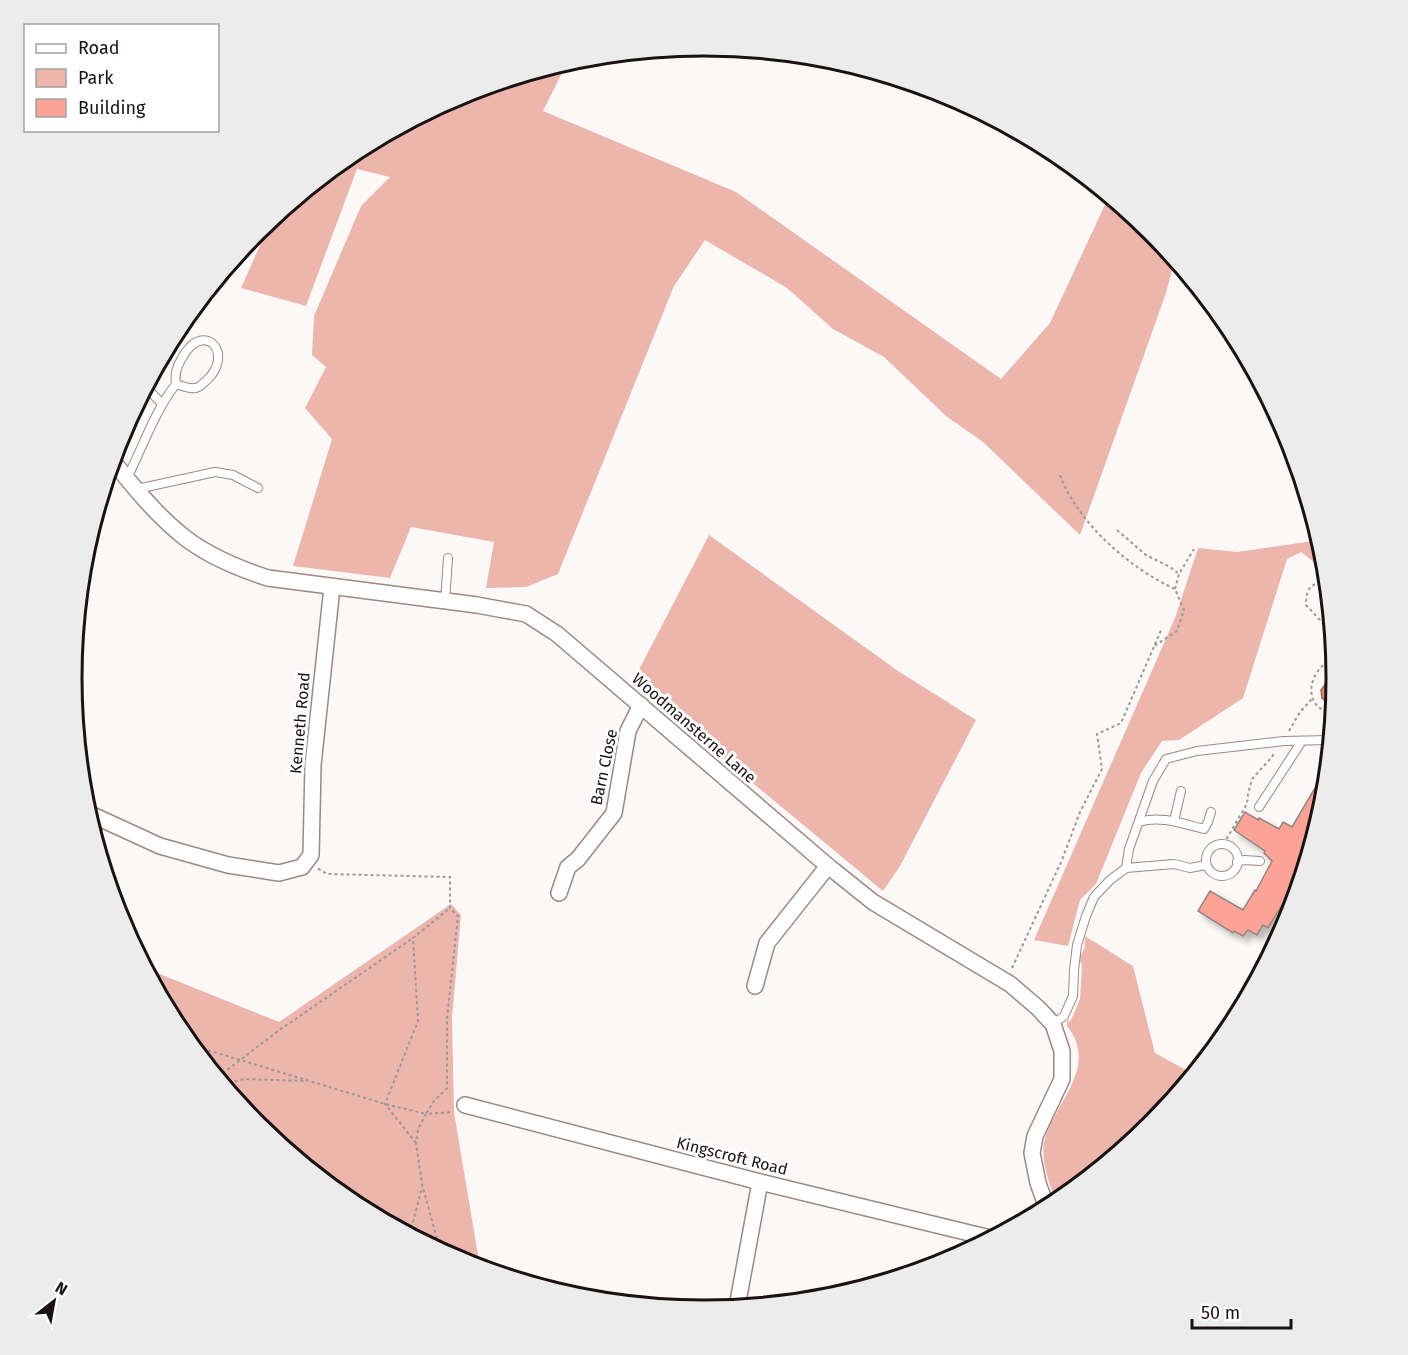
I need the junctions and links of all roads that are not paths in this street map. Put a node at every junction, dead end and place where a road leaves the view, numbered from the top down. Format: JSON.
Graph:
{"nodes":[{"id":1,"x":176,"y":384,"type":"junction"},
{"id":2,"x":151,"y":392,"type":"edge"},
{"id":3,"x":162,"y":404,"type":"junction"},
{"id":4,"x":119,"y":468,"type":"edge"},
{"id":5,"x":132,"y":484,"type":"junction"},
{"id":6,"x":258,"y":488,"type":"dead end"},
{"id":7,"x":448,"y":558,"type":"dead end"},
{"id":8,"x":332,"y":587,"type":"junction"},
{"id":9,"x":445,"y":602,"type":"junction"},
{"id":10,"x":641,"y":705,"type":"junction"},
{"id":11,"x":1323,"y":740,"type":"edge"},
{"id":12,"x":1302,"y":741,"type":"junction"},
{"id":13,"x":1181,"y":791,"type":"dead end"},
{"id":14,"x":1259,"y":807,"type":"dead end"},
{"id":15,"x":1211,"y":812,"type":"dead end"},
{"id":16,"x":98,"y":818,"type":"edge"},
{"id":17,"x":1174,"y":821,"type":"junction"},
{"id":18,"x":1139,"y":822,"type":"junction"},
{"id":19,"x":1260,"y":861,"type":"dead end"},
{"id":20,"x":1237,"y":862,"type":"junction"},
{"id":21,"x":1206,"y":865,"type":"junction"},
{"id":22,"x":828,"y":866,"type":"junction"},
{"id":23,"x":1126,"y":868,"type":"junction"},
{"id":24,"x":559,"y":893,"type":"dead end"},
{"id":25,"x":755,"y":986,"type":"dead end"},
{"id":26,"x":1053,"y":1024,"type":"junction"},
{"id":27,"x":465,"y":1105,"type":"road end"},
{"id":28,"x":760,"y":1182,"type":"junction"},
{"id":29,"x":1044,"y":1199,"type":"edge"},
{"id":30,"x":979,"y":1235,"type":"edge"},
{"id":31,"x":739,"y":1298,"type":"edge"}],
"edges":[{"from":1,"to":1,"type":"lane"},
{"from":1,"to":3,"type":"lane"},
{"from":2,"to":3,"type":"lane"},
{"from":3,"to":5,"type":"lane"},
{"from":4,"to":5,"type":"street","name":"Woodmansterne Lane"},
{"from":5,"to":6,"type":"lane"},
{"from":5,"to":8,"type":"street","name":"Woodmansterne Lane"},
{"from":7,"to":9,"type":"lane"},
{"from":8,"to":9,"type":"street","name":"Woodmansterne Lane"},
{"from":8,"to":16,"type":"street","name":"Kenneth Road"},
{"from":9,"to":10,"type":"street","name":"Woodmansterne Lane"},
{"from":10,"to":22,"type":"street","name":"Woodmansterne Lane"},
{"from":10,"to":24,"type":"street","name":"Barn Close"},
{"from":11,"to":12,"type":"lane"},
{"from":12,"to":14,"type":"lane"},
{"from":12,"to":18,"type":"lane"},
{"from":13,"to":17,"type":"lane"},
{"from":15,"to":17,"type":"lane"},
{"from":17,"to":18,"type":"lane"},
{"from":18,"to":23,"type":"lane"},
{"from":19,"to":20,"type":"lane"},
{"from":20,"to":21,"type":"lane"},
{"from":20,"to":21,"type":"lane"},
{"from":21,"to":23,"type":"lane"},
{"from":22,"to":25,"type":"street"},
{"from":22,"to":26,"type":"street","name":"Woodmansterne Lane"},
{"from":23,"to":26,"type":"lane"},
{"from":26,"to":29,"type":"street","name":"Woodmansterne Lane"},
{"from":27,"to":28,"type":"street","name":"Kingscroft Road"},
{"from":28,"to":30,"type":"street","name":"Kingscroft Road"},
{"from":28,"to":31,"type":"street"}]}
